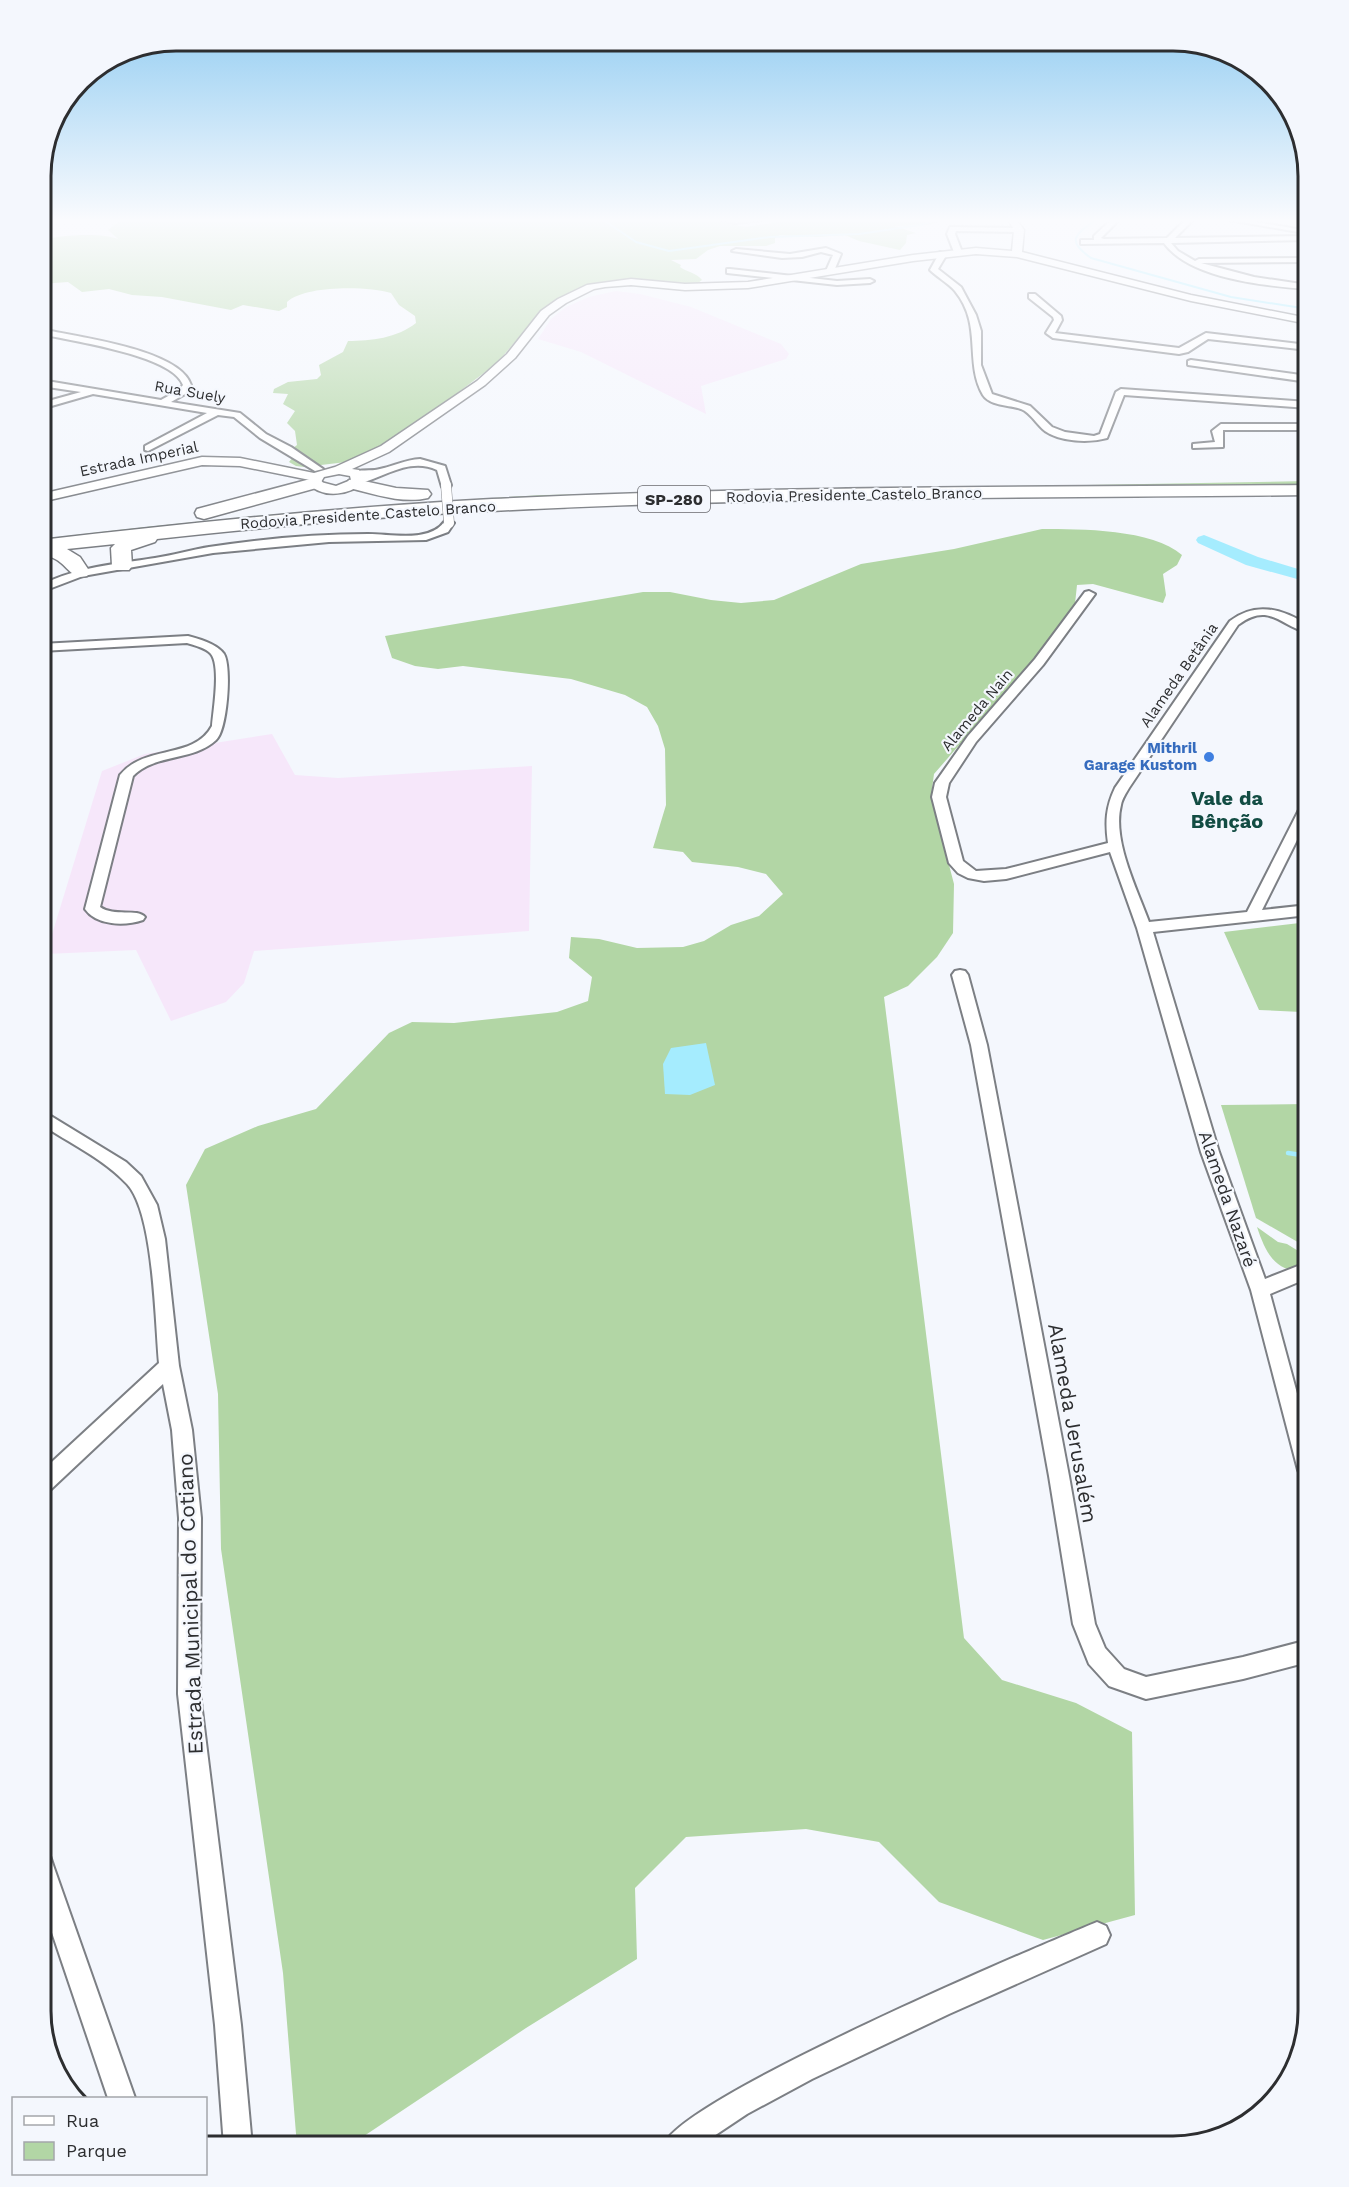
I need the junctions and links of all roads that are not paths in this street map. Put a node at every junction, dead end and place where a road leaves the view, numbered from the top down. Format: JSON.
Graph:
{"nodes":[{"id":1,"x":539,"y":321,"type":"edge"},
{"id":2,"x":974,"y":321,"type":"edge"},
{"id":3,"x":1057,"y":321,"type":"edge"},
{"id":4,"x":51,"y":334,"type":"edge"},
{"id":5,"x":1298,"y":349,"type":"edge"},
{"id":6,"x":1191,"y":363,"type":"dead end"},
{"id":7,"x":1298,"y":378,"type":"edge"},
{"id":8,"x":51,"y":384,"type":"edge"},
{"id":9,"x":97,"y":391,"type":"junction"},
{"id":10,"x":164,"y":402,"type":"junction"},
{"id":11,"x":51,"y":403,"type":"edge"},
{"id":12,"x":1298,"y":404,"type":"edge"},
{"id":13,"x":216,"y":412,"type":"junction"},
{"id":14,"x":1298,"y":427,"type":"edge"},
{"id":15,"x":1196,"y":446,"type":"dead end"},
{"id":16,"x":148,"y":448,"type":"dead end"},
{"id":17,"x":323,"y":474,"type":"junction"},
{"id":18,"x":357,"y":475,"type":"junction"},
{"id":19,"x":1298,"y":480,"type":"edge"},
{"id":20,"x":1298,"y":480,"type":"edge"},
{"id":21,"x":572,"y":491,"type":"junction"},
{"id":22,"x":51,"y":496,"type":"edge"},
{"id":23,"x":176,"y":531,"type":"junction"},
{"id":24,"x":51,"y":533,"type":"edge"},
{"id":25,"x":51,"y":533,"type":"edge"},
{"id":26,"x":51,"y":547,"type":"edge"},
{"id":27,"x":51,"y":549,"type":"edge"},
{"id":28,"x":122,"y":566,"type":"junction"},
{"id":29,"x":80,"y":572,"type":"junction"},
{"id":30,"x":51,"y":584,"type":"edge"},
{"id":31,"x":1089,"y":594,"type":"dead end"},
{"id":32,"x":1298,"y":624,"type":"edge"},
{"id":33,"x":51,"y":646,"type":"edge"},
{"id":34,"x":1298,"y":826,"type":"edge"},
{"id":35,"x":1115,"y":846,"type":"junction"},
{"id":36,"x":1298,"y":911,"type":"edge"},
{"id":37,"x":1252,"y":916,"type":"junction"},
{"id":38,"x":138,"y":917,"type":"dead end"},
{"id":39,"x":1144,"y":928,"type":"junction"},
{"id":40,"x":960,"y":975,"type":"dead end"},
{"id":41,"x":51,"y":1122,"type":"edge"},
{"id":42,"x":1298,"y":1274,"type":"edge"},
{"id":43,"x":1260,"y":1290,"type":"junction"},
{"id":44,"x":169,"y":1366,"type":"junction"},
{"id":45,"x":1298,"y":1432,"type":"edge"},
{"id":46,"x":51,"y":1476,"type":"edge"},
{"id":47,"x":1298,"y":1654,"type":"edge"},
{"id":48,"x":51,"y":1896,"type":"edge"},
{"id":49,"x":1097,"y":1935,"type":"dead end"},
{"id":50,"x":122,"y":2097,"type":"edge"},
{"id":51,"x":237,"y":2136,"type":"edge"},
{"id":52,"x":691,"y":2136,"type":"edge"}],
"edges":[{"from":1,"to":18,"type":"street"},
{"from":2,"to":12,"type":"street"},
{"from":3,"to":5,"type":"street"},
{"from":4,"to":10,"type":"street"},
{"from":6,"to":7,"type":"street"},
{"from":8,"to":9,"type":"street","name":"Rua Suely"},
{"from":9,"to":10,"type":"street","name":"Rua Suely"},
{"from":9,"to":11,"type":"street"},
{"from":10,"to":13,"type":"street","name":"Rua Suely"},
{"from":13,"to":16,"type":"street"},
{"from":13,"to":17,"type":"street","name":"Rua Suely"},
{"from":14,"to":15,"type":"street"},
{"from":17,"to":18,"type":"street"},
{"from":17,"to":18,"type":"street"},
{"from":17,"to":22,"type":"street","name":"Estrada Imperial"},
{"from":17,"to":24,"type":"highway"},
{"from":18,"to":21,"type":"highway"},
{"from":18,"to":28,"type":"street","bridge":true},
{"from":19,"to":21,"type":"highway","name":"Rodovia Presidente Castelo Branco","number":"SP-280"},
{"from":20,"to":23,"type":"highway","name":"Rodovia Presidente Castelo Branco","number":"SP-280"},
{"from":21,"to":25,"type":"highway","name":"Rodovia Presidente Castelo Branco","number":"SP-280"},
{"from":23,"to":26,"type":"highway","name":"Rodovia Presidente Castelo Branco","number":"SP-280"},
{"from":23,"to":28,"type":"highway"},
{"from":27,"to":29,"type":"highway"},
{"from":28,"to":29,"type":"street"},
{"from":29,"to":30,"type":"street"},
{"from":31,"to":35,"type":"street","name":"Alameda Nain"},
{"from":32,"to":35,"type":"street","name":"Alameda Betânia"},
{"from":33,"to":38,"type":"street"},
{"from":34,"to":37,"type":"street"},
{"from":35,"to":39,"type":"street","name":"Alameda Betânia"},
{"from":36,"to":37,"type":"street"},
{"from":37,"to":39,"type":"street"},
{"from":39,"to":43,"type":"street","name":"Alameda Nazaré"},
{"from":40,"to":47,"type":"street","name":"Alameda Jerusalém"},
{"from":41,"to":44,"type":"street","name":"Estrada Municipal do Cotiano"},
{"from":42,"to":43,"type":"street"},
{"from":43,"to":45,"type":"street","name":"Alameda Nazaré"},
{"from":44,"to":46,"type":"street"},
{"from":44,"to":51,"type":"street","name":"Estrada Municipal do Cotiano"},
{"from":48,"to":50,"type":"street"},
{"from":49,"to":52,"type":"street"}]}
